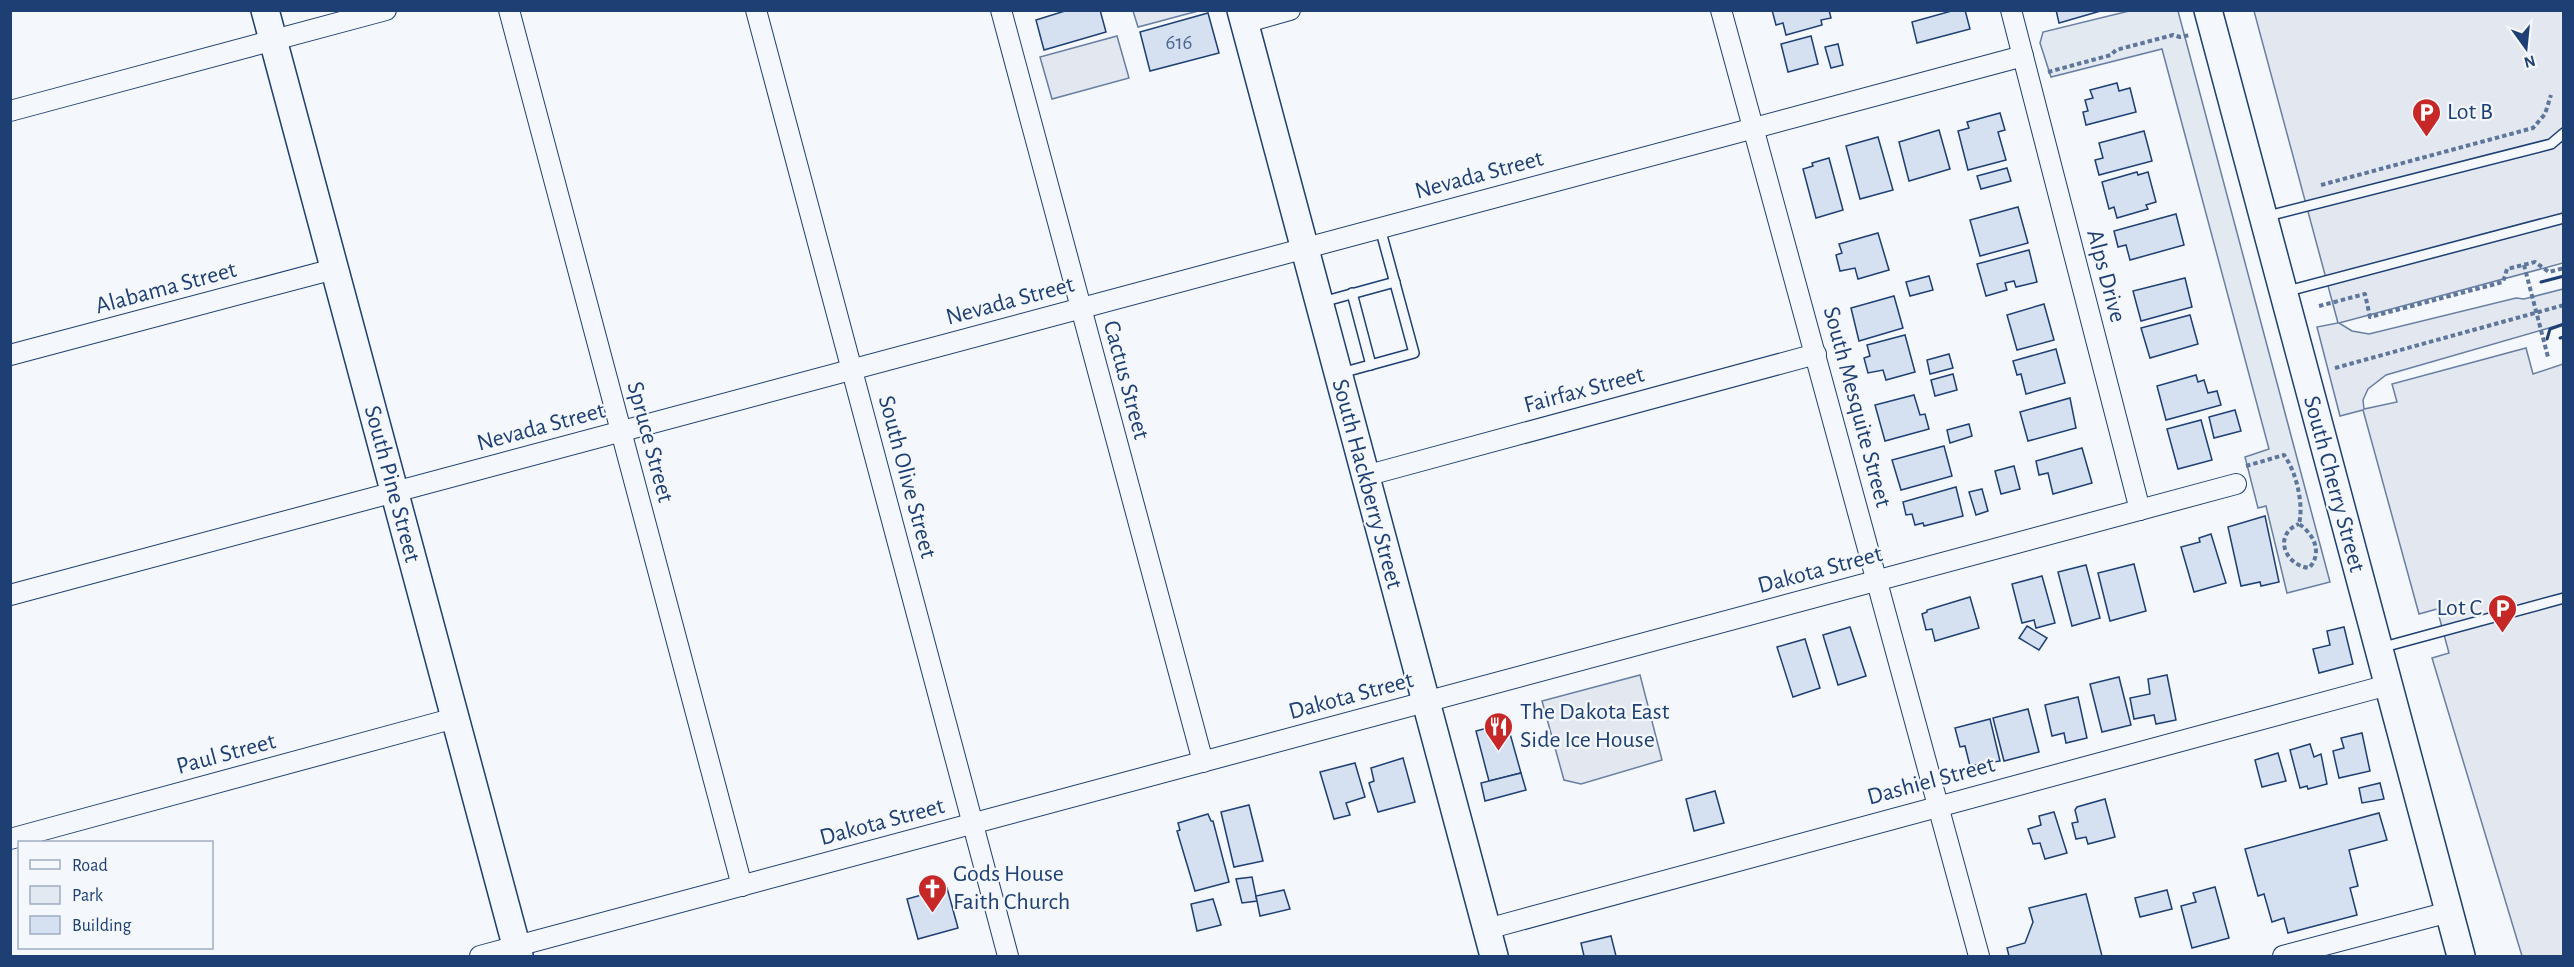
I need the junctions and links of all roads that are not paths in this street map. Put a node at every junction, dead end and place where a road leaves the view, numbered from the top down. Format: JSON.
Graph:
{"nodes":[{"id":1,"x":265,"y":10,"type":"edge"},
{"id":2,"x":386,"y":10,"type":"edge"},
{"id":3,"x":509,"y":10,"type":"edge"},
{"id":4,"x":756,"y":10,"type":"edge"},
{"id":5,"x":1001,"y":10,"type":"edge"},
{"id":6,"x":1290,"y":10,"type":"edge"},
{"id":7,"x":1721,"y":10,"type":"edge"},
{"id":8,"x":2011,"y":10,"type":"edge"},
{"id":9,"x":2208,"y":10,"type":"edge"},
{"id":10,"x":1242,"y":17,"type":"edge"},
{"id":11,"x":273,"y":41,"type":"junction"},
{"id":12,"x":2023,"y":56,"type":"junction"},
{"id":13,"x":10,"y":111,"type":"edge"},
{"id":14,"x":1754,"y":128,"type":"junction"},
{"id":15,"x":2564,"y":133,"type":"edge"},
{"id":16,"x":2263,"y":218,"type":"junction"},
{"id":17,"x":2564,"y":218,"type":"edge"},
{"id":18,"x":1380,"y":228,"type":"junction"},
{"id":19,"x":1304,"y":249,"type":"junction"},
{"id":20,"x":334,"y":269,"type":"junction"},
{"id":21,"x":1395,"y":282,"type":"junction"},
{"id":22,"x":2283,"y":292,"type":"junction"},
{"id":23,"x":1352,"y":293,"type":"junction"},
{"id":24,"x":1319,"y":302,"type":"junction"},
{"id":25,"x":1080,"y":309,"type":"junction"},
{"id":26,"x":1816,"y":354,"type":"junction"},
{"id":27,"x":10,"y":356,"type":"edge"},
{"id":28,"x":1371,"y":365,"type":"junction"},
{"id":29,"x":852,"y":370,"type":"junction"},
{"id":30,"x":1338,"y":374,"type":"junction"},
{"id":31,"x":621,"y":432,"type":"junction"},
{"id":32,"x":1365,"y":476,"type":"junction"},
{"id":33,"x":2236,"y":484,"type":"road end"},
{"id":34,"x":394,"y":492,"type":"junction"},
{"id":35,"x":2140,"y":510,"type":"junction"},
{"id":36,"x":1878,"y":581,"type":"junction"},
{"id":37,"x":10,"y":595,"type":"edge"},
{"id":38,"x":2564,"y":598,"type":"edge"},
{"id":39,"x":2378,"y":648,"type":"junction"},
{"id":40,"x":2388,"y":685,"type":"junction"},
{"id":41,"x":1426,"y":702,"type":"junction"},
{"id":42,"x":455,"y":718,"type":"junction"},
{"id":43,"x":1203,"y":762,"type":"junction"},
{"id":44,"x":1938,"y":806,"type":"junction"},
{"id":45,"x":973,"y":824,"type":"junction"},
{"id":46,"x":10,"y":839,"type":"edge"},
{"id":47,"x":742,"y":886,"type":"junction"},
{"id":48,"x":2449,"y":912,"type":"junction"},
{"id":49,"x":1487,"y":929,"type":"junction"},
{"id":50,"x":518,"y":952,"type":"edge"},
{"id":51,"x":480,"y":957,"type":"edge"},
{"id":52,"x":1008,"y":957,"type":"edge"},
{"id":53,"x":1494,"y":957,"type":"edge"},
{"id":54,"x":1978,"y":957,"type":"edge"},
{"id":55,"x":2283,"y":957,"type":"edge"},
{"id":56,"x":2461,"y":957,"type":"edge"}],
"edges":[{"from":1,"to":11,"type":"street","name":"South Pine Street"},
{"from":2,"to":11,"type":"street"},
{"from":3,"to":31,"type":"street","name":"Spruce Street"},
{"from":4,"to":29,"type":"street","name":"South Olive Street"},
{"from":5,"to":25,"type":"street","name":"Cactus Street"},
{"from":6,"to":10,"type":"street"},
{"from":7,"to":14,"type":"street","name":"South Mesquite Street"},
{"from":8,"to":12,"type":"street","name":"Alps Drive"},
{"from":9,"to":16,"type":"street","name":"South Cherry Street"},
{"from":10,"to":19,"type":"street","name":"South Hackberry Street"},
{"from":11,"to":13,"type":"street"},
{"from":11,"to":20,"type":"street","name":"South Pine Street"},
{"from":12,"to":14,"type":"street","name":"Nevada Street"},
{"from":12,"to":35,"type":"street","name":"Alps Drive"},
{"from":14,"to":18,"type":"street","name":"Nevada Street"},
{"from":14,"to":26,"type":"street","name":"South Mesquite Street"},
{"from":15,"to":16,"type":"lane"},
{"from":16,"to":22,"type":"street","name":"South Cherry Street"},
{"from":17,"to":22,"type":"lane"},
{"from":18,"to":19,"type":"street","name":"Nevada Street"},
{"from":18,"to":21,"type":"lane"},
{"from":19,"to":24,"type":"street","name":"South Hackberry Street"},
{"from":19,"to":25,"type":"street","name":"Nevada Street"},
{"from":20,"to":27,"type":"street","name":"Alabama Street"},
{"from":20,"to":34,"type":"street","name":"South Pine Street"},
{"from":21,"to":23,"type":"lane"},
{"from":21,"to":28,"type":"lane"},
{"from":22,"to":39,"type":"street","name":"South Cherry Street"},
{"from":23,"to":24,"type":"lane"},
{"from":23,"to":28,"type":"lane"},
{"from":24,"to":30,"type":"street","name":"South Hackberry Street"},
{"from":25,"to":29,"type":"street","name":"Nevada Street"},
{"from":25,"to":43,"type":"street","name":"Cactus Street"},
{"from":26,"to":32,"type":"street","name":"Fairfax Street"},
{"from":26,"to":36,"type":"street","name":"South Mesquite Street"},
{"from":28,"to":30,"type":"lane"},
{"from":29,"to":31,"type":"street","name":"Nevada Street"},
{"from":29,"to":45,"type":"street","name":"South Olive Street"},
{"from":30,"to":32,"type":"street","name":"South Hackberry Street"},
{"from":31,"to":34,"type":"street","name":"Nevada Street"},
{"from":31,"to":47,"type":"street","name":"Spruce Street"},
{"from":32,"to":41,"type":"street","name":"South Hackberry Street"},
{"from":33,"to":35,"type":"street","name":"Dakota Street"},
{"from":34,"to":37,"type":"street","name":"Nevada Street"},
{"from":34,"to":42,"type":"street","name":"South Pine Street"},
{"from":35,"to":36,"type":"street","name":"Dakota Street"},
{"from":36,"to":41,"type":"street","name":"Dakota Street"},
{"from":36,"to":44,"type":"street","name":"South Mesquite Street"},
{"from":38,"to":39,"type":"lane"},
{"from":39,"to":40,"type":"street","name":"South Cherry Street"},
{"from":40,"to":44,"type":"street","name":"Dashiel Street"},
{"from":40,"to":48,"type":"street","name":"South Cherry Street"},
{"from":41,"to":43,"type":"street","name":"Dakota Street"},
{"from":41,"to":49,"type":"street","name":"South Hackberry Street"},
{"from":42,"to":46,"type":"street","name":"Paul Street"},
{"from":42,"to":50,"type":"street","name":"South Pine Street"},
{"from":43,"to":45,"type":"street","name":"Dakota Street"},
{"from":44,"to":49,"type":"street","name":"Dashiel Street"},
{"from":44,"to":54,"type":"street","name":"South Mesquite Street"},
{"from":45,"to":47,"type":"street","name":"Dakota Street"},
{"from":45,"to":52,"type":"street","name":"South Olive Street"},
{"from":47,"to":50,"type":"street","name":"Dakota Street"},
{"from":48,"to":55,"type":"street"},
{"from":48,"to":56,"type":"street","name":"South Cherry Street"},
{"from":49,"to":53,"type":"street","name":"South Hackberry Street"},
{"from":50,"to":51,"type":"street","name":"Dakota Street"}]}
